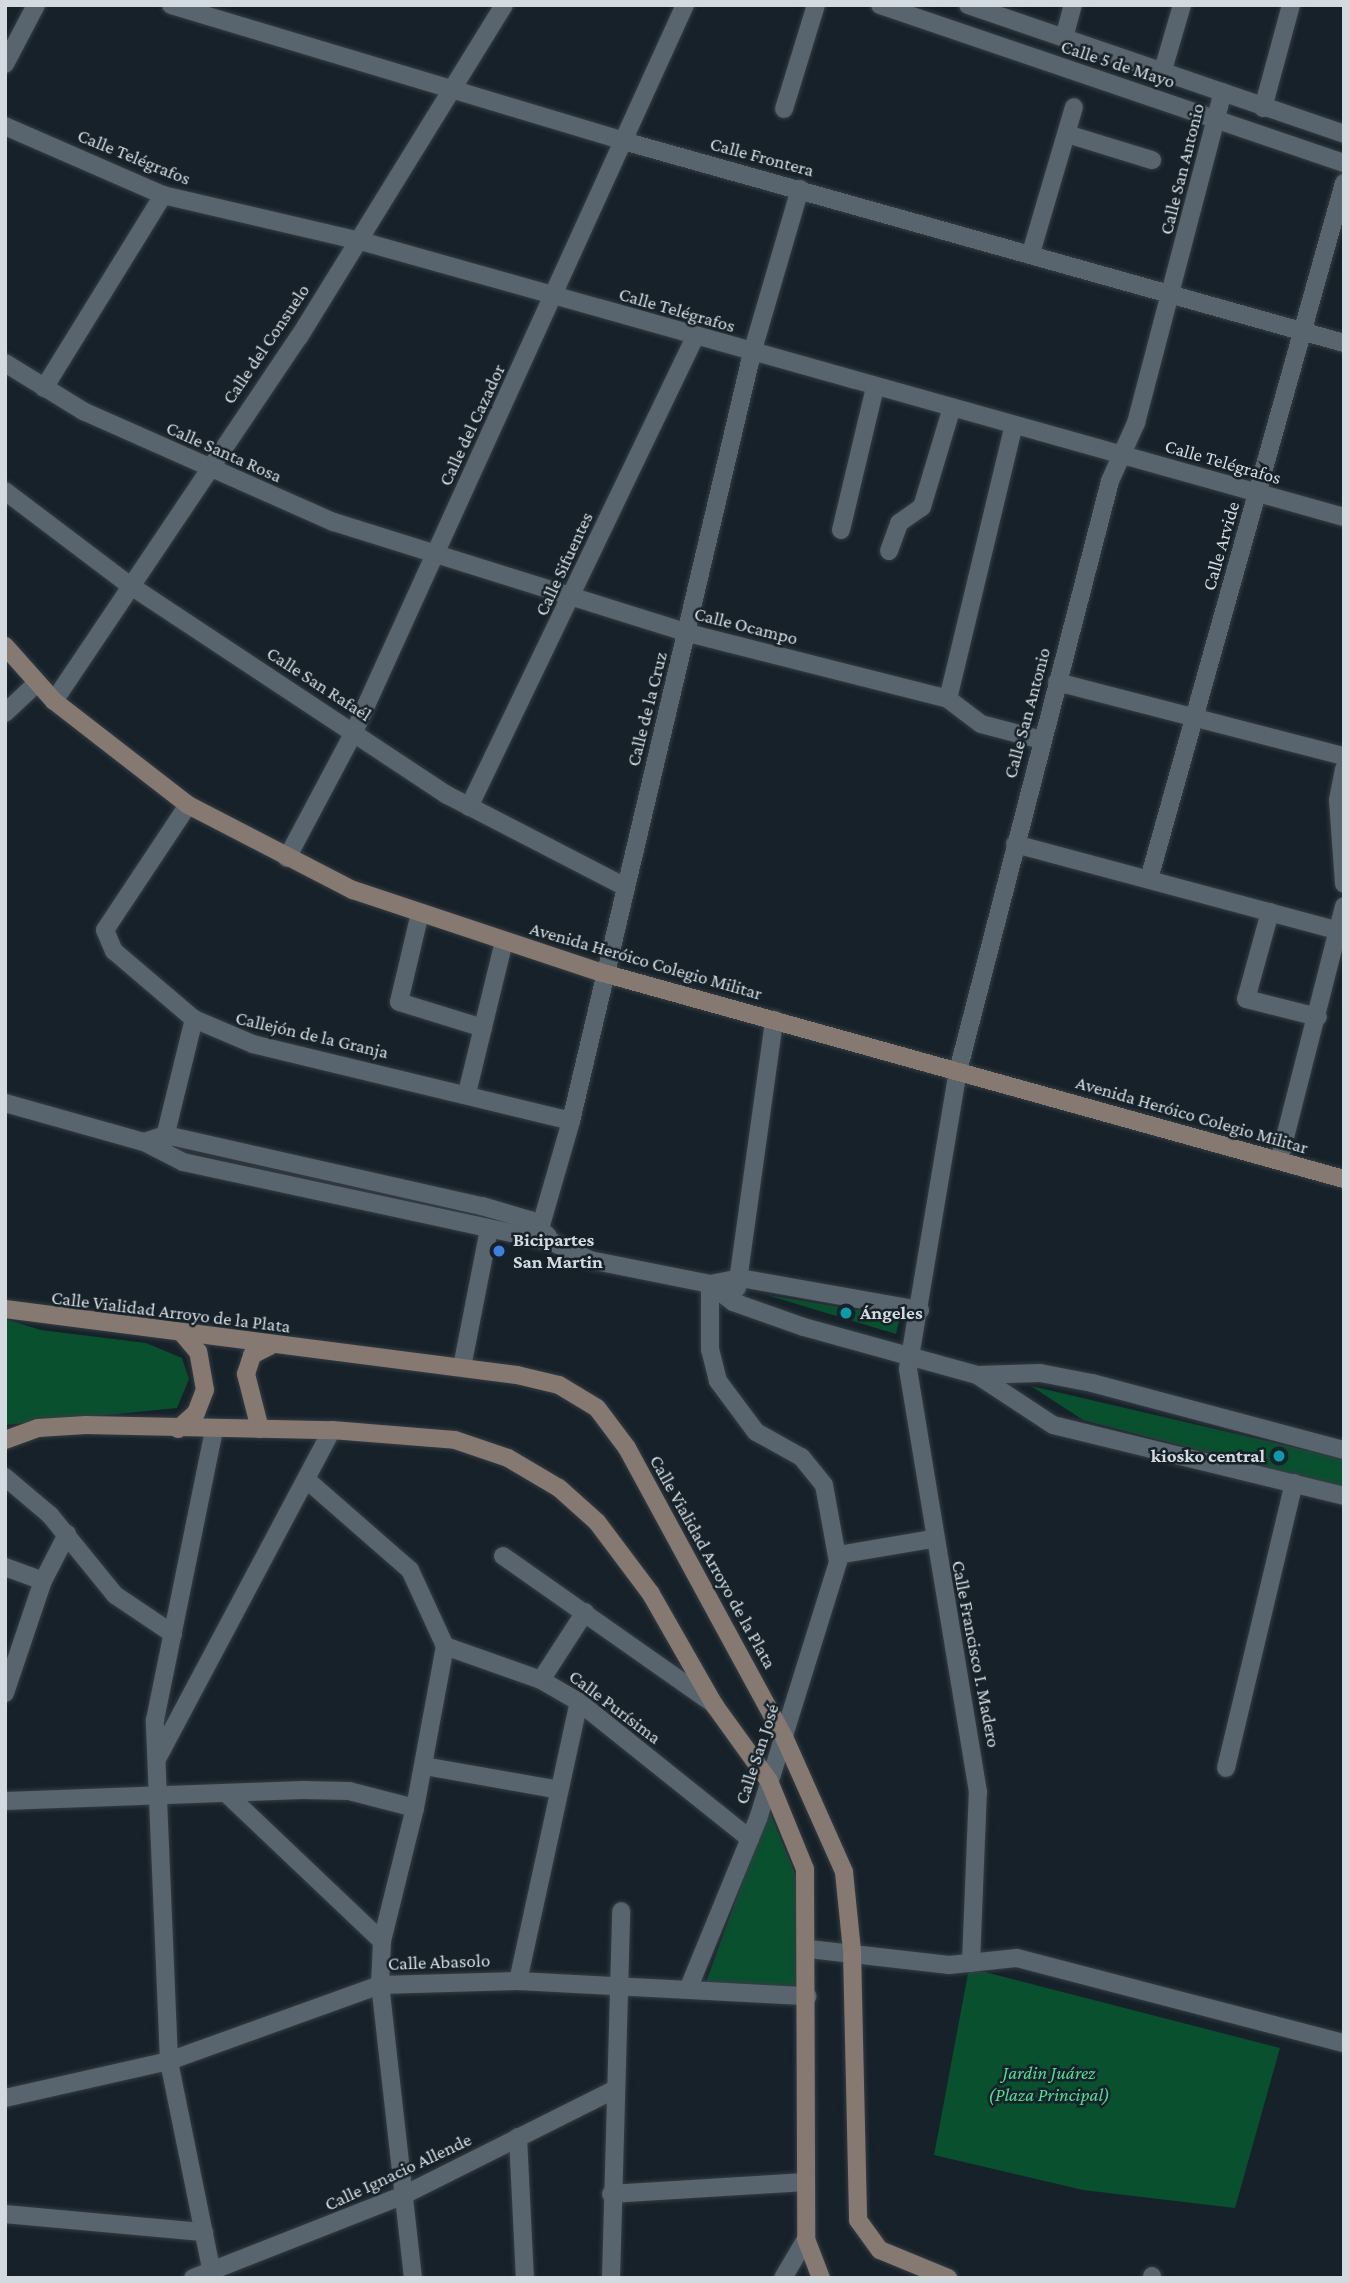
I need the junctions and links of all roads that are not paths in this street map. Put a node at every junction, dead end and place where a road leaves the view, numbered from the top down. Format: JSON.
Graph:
{"nodes":[{"id":1,"x":36,"y":5,"type":"edge"},
{"id":2,"x":171,"y":5,"type":"edge"},
{"id":3,"x":504,"y":5,"type":"edge"},
{"id":4,"x":685,"y":5,"type":"edge"},
{"id":5,"x":816,"y":5,"type":"edge"},
{"id":6,"x":880,"y":5,"type":"edge"},
{"id":7,"x":968,"y":5,"type":"edge"},
{"id":8,"x":1073,"y":5,"type":"edge"},
{"id":9,"x":1182,"y":5,"type":"edge"},
{"id":10,"x":1291,"y":5,"type":"edge"},
{"id":11,"x":1064,"y":38,"type":"junction"},
{"id":12,"x":5,"y":64,"type":"edge"},
{"id":13,"x":1163,"y":70,"type":"junction"},
{"id":14,"x":452,"y":90,"type":"junction"},
{"id":15,"x":1223,"y":92,"type":"junction"},
{"id":16,"x":1074,"y":107,"type":"dead end"},
{"id":17,"x":1263,"y":108,"type":"junction"},
{"id":18,"x":784,"y":109,"type":"dead end"},
{"id":19,"x":1216,"y":120,"type":"junction"},
{"id":20,"x":5,"y":126,"type":"edge"},
{"id":21,"x":1068,"y":134,"type":"junction"},
{"id":22,"x":1344,"y":134,"type":"edge"},
{"id":23,"x":627,"y":142,"type":"junction"},
{"id":24,"x":1152,"y":160,"type":"dead end"},
{"id":25,"x":1344,"y":163,"type":"edge"},
{"id":26,"x":1344,"y":183,"type":"edge"},
{"id":27,"x":800,"y":189,"type":"junction"},
{"id":28,"x":163,"y":195,"type":"junction"},
{"id":29,"x":357,"y":240,"type":"junction"},
{"id":30,"x":1031,"y":253,"type":"junction"},
{"id":31,"x":555,"y":296,"type":"junction"},
{"id":32,"x":1171,"y":296,"type":"junction"},
{"id":33,"x":1303,"y":331,"type":"junction"},
{"id":34,"x":695,"y":337,"type":"junction"},
{"id":35,"x":1344,"y":343,"type":"edge"},
{"id":36,"x":752,"y":353,"type":"junction"},
{"id":37,"x":5,"y":363,"type":"edge"},
{"id":38,"x":874,"y":387,"type":"junction"},
{"id":39,"x":44,"y":388,"type":"junction"},
{"id":40,"x":952,"y":407,"type":"junction"},
{"id":41,"x":1014,"y":425,"type":"junction"},
{"id":42,"x":1122,"y":456,"type":"junction"},
{"id":43,"x":206,"y":469,"type":"junction"},
{"id":44,"x":5,"y":491,"type":"edge"},
{"id":45,"x":1257,"y":494,"type":"junction"},
{"id":46,"x":1344,"y":517,"type":"edge"},
{"id":47,"x":841,"y":530,"type":"dead end"},
{"id":48,"x":889,"y":551,"type":"dead end"},
{"id":49,"x":437,"y":552,"type":"junction"},
{"id":50,"x":128,"y":584,"type":"junction"},
{"id":51,"x":573,"y":597,"type":"junction"},
{"id":52,"x":688,"y":633,"type":"junction"},
{"id":53,"x":5,"y":646,"type":"edge"},
{"id":54,"x":1057,"y":682,"type":"junction"},
{"id":55,"x":37,"y":683,"type":"junction"},
{"id":56,"x":947,"y":699,"type":"junction"},
{"id":57,"x":54,"y":701,"type":"junction"},
{"id":58,"x":5,"y":713,"type":"edge"},
{"id":59,"x":1195,"y":716,"type":"junction"},
{"id":60,"x":354,"y":732,"type":"junction"},
{"id":61,"x":1042,"y":740,"type":"junction"},
{"id":62,"x":1344,"y":756,"type":"edge"},
{"id":63,"x":1344,"y":769,"type":"edge"},
{"id":64,"x":188,"y":804,"type":"junction"},
{"id":65,"x":469,"y":807,"type":"junction"},
{"id":66,"x":1014,"y":844,"type":"junction"},
{"id":67,"x":287,"y":858,"type":"junction"},
{"id":68,"x":1149,"y":879,"type":"junction"},
{"id":69,"x":1344,"y":884,"type":"edge"},
{"id":70,"x":625,"y":887,"type":"junction"},
{"id":71,"x":1344,"y":906,"type":"edge"},
{"id":72,"x":1270,"y":912,"type":"junction"},
{"id":73,"x":420,"y":914,"type":"junction"},
{"id":74,"x":1343,"y":932,"type":"edge"},
{"id":75,"x":504,"y":942,"type":"junction"},
{"id":76,"x":603,"y":973,"type":"junction"},
{"id":77,"x":1318,"y":1017,"type":"junction"},
{"id":78,"x":194,"y":1019,"type":"junction"},
{"id":79,"x":774,"y":1020,"type":"junction"},
{"id":80,"x":483,"y":1028,"type":"junction"},
{"id":81,"x":957,"y":1071,"type":"junction"},
{"id":82,"x":467,"y":1093,"type":"junction"},
{"id":83,"x":5,"y":1103,"type":"edge"},
{"id":84,"x":571,"y":1122,"type":"junction"},
{"id":85,"x":166,"y":1135,"type":"junction"},
{"id":86,"x":144,"y":1142,"type":"junction"},
{"id":87,"x":160,"y":1156,"type":"junction"},
{"id":88,"x":1279,"y":1161,"type":"junction"},
{"id":89,"x":1344,"y":1179,"type":"edge"},
{"id":90,"x":489,"y":1229,"type":"junction"},
{"id":91,"x":544,"y":1236,"type":"junction"},
{"id":92,"x":740,"y":1278,"type":"junction"},
{"id":93,"x":710,"y":1284,"type":"junction"},
{"id":94,"x":733,"y":1301,"type":"junction"},
{"id":95,"x":5,"y":1309,"type":"edge"},
{"id":96,"x":920,"y":1310,"type":"junction"},
{"id":97,"x":183,"y":1335,"type":"junction"},
{"id":98,"x":270,"y":1346,"type":"junction"},
{"id":99,"x":911,"y":1354,"type":"junction"},
{"id":100,"x":462,"y":1367,"type":"junction"},
{"id":101,"x":977,"y":1375,"type":"junction"},
{"id":102,"x":178,"y":1429,"type":"junction"},
{"id":103,"x":214,"y":1429,"type":"junction"},
{"id":104,"x":260,"y":1429,"type":"junction"},
{"id":105,"x":332,"y":1430,"type":"junction"},
{"id":106,"x":5,"y":1440,"type":"edge"},
{"id":107,"x":1344,"y":1450,"type":"edge"},
{"id":108,"x":5,"y":1477,"type":"edge"},
{"id":109,"x":308,"y":1481,"type":"junction"},
{"id":110,"x":1294,"y":1483,"type":"junction"},
{"id":111,"x":1344,"y":1496,"type":"edge"},
{"id":112,"x":67,"y":1534,"type":"junction"},
{"id":113,"x":933,"y":1539,"type":"junction"},
{"id":114,"x":838,"y":1555,"type":"junction"},
{"id":115,"x":503,"y":1556,"type":"dead end"},
{"id":116,"x":5,"y":1567,"type":"edge"},
{"id":117,"x":43,"y":1581,"type":"junction"},
{"id":118,"x":585,"y":1612,"type":"junction"},
{"id":119,"x":173,"y":1634,"type":"junction"},
{"id":120,"x":445,"y":1646,"type":"junction"},
{"id":121,"x":541,"y":1680,"type":"junction"},
{"id":122,"x":5,"y":1693,"type":"edge"},
{"id":123,"x":579,"y":1702,"type":"junction"},
{"id":124,"x":715,"y":1706,"type":"junction"},
{"id":125,"x":784,"y":1737,"type":"junction"},
{"id":126,"x":158,"y":1758,"type":"junction"},
{"id":127,"x":424,"y":1766,"type":"junction"},
{"id":128,"x":1226,"y":1768,"type":"dead end"},
{"id":129,"x":769,"y":1781,"type":"junction"},
{"id":130,"x":555,"y":1789,"type":"junction"},
{"id":131,"x":229,"y":1796,"type":"junction"},
{"id":132,"x":160,"y":1799,"type":"junction"},
{"id":133,"x":5,"y":1801,"type":"edge"},
{"id":134,"x":415,"y":1808,"type":"junction"},
{"id":135,"x":750,"y":1839,"type":"junction"},
{"id":136,"x":621,"y":1911,"type":"dead end"},
{"id":137,"x":382,"y":1941,"type":"junction"},
{"id":138,"x":809,"y":1949,"type":"junction"},
{"id":139,"x":852,"y":1951,"type":"junction"},
{"id":140,"x":971,"y":1963,"type":"junction"},
{"id":141,"x":518,"y":1981,"type":"junction"},
{"id":142,"x":614,"y":1984,"type":"junction"},
{"id":143,"x":380,"y":1985,"type":"junction"},
{"id":144,"x":689,"y":1987,"type":"junction"},
{"id":145,"x":807,"y":1996,"type":"junction"},
{"id":146,"x":1344,"y":2043,"type":"edge"},
{"id":147,"x":169,"y":2061,"type":"junction"},
{"id":148,"x":614,"y":2090,"type":"junction"},
{"id":149,"x":5,"y":2098,"type":"edge"},
{"id":150,"x":518,"y":2137,"type":"junction"},
{"id":151,"x":805,"y":2182,"type":"junction"},
{"id":152,"x":404,"y":2194,"type":"junction"},
{"id":153,"x":611,"y":2194,"type":"junction"},
{"id":154,"x":5,"y":2214,"type":"edge"},
{"id":155,"x":204,"y":2232,"type":"junction"},
{"id":156,"x":806,"y":2238,"type":"junction"},
{"id":157,"x":213,"y":2275,"type":"edge"},
{"id":158,"x":193,"y":2278,"type":"edge"},
{"id":159,"x":413,"y":2278,"type":"edge"},
{"id":160,"x":525,"y":2278,"type":"edge"},
{"id":161,"x":611,"y":2278,"type":"edge"},
{"id":162,"x":783,"y":2278,"type":"edge"},
{"id":163,"x":821,"y":2278,"type":"edge"},
{"id":164,"x":948,"y":2278,"type":"edge"}],
"edges":[{"from":1,"to":12,"type":"street"},
{"from":2,"to":14,"type":"street","name":"Calle Frontera"},
{"from":3,"to":14,"type":"street","name":"Calle del Consuelo"},
{"from":4,"to":23,"type":"street","name":"Calle del Cazador"},
{"from":5,"to":18,"type":"street"},
{"from":6,"to":19,"type":"street","name":"Calle 5 de Mayo"},
{"from":7,"to":11,"type":"street","name":"Calle 5 de Mayo"},
{"from":8,"to":11,"type":"street"},
{"from":9,"to":13,"type":"street"},
{"from":10,"to":17,"type":"street"},
{"from":11,"to":13,"type":"street","name":"Calle 5 de Mayo"},
{"from":13,"to":15,"type":"street","name":"Calle 5 de Mayo"},
{"from":14,"to":23,"type":"street","name":"Calle Frontera"},
{"from":14,"to":29,"type":"street","name":"Calle del Consuelo"},
{"from":15,"to":17,"type":"street","name":"Calle 5 de Mayo"},
{"from":15,"to":19,"type":"street","name":"Calle San Antonio"},
{"from":16,"to":21,"type":"street"},
{"from":17,"to":22,"type":"street","name":"Calle 5 de Mayo"},
{"from":19,"to":25,"type":"street","name":"Calle 5 de Mayo"},
{"from":19,"to":32,"type":"street","name":"Calle San Antonio"},
{"from":20,"to":28,"type":"street","name":"Calle Telégrafos"},
{"from":21,"to":24,"type":"street"},
{"from":21,"to":30,"type":"street"},
{"from":23,"to":27,"type":"street","name":"Calle Frontera"},
{"from":23,"to":31,"type":"street","name":"Calle del Cazador"},
{"from":26,"to":33,"type":"street","name":"Calle Arvide"},
{"from":27,"to":30,"type":"street","name":"Calle Frontera"},
{"from":27,"to":36,"type":"street","name":"Calle de la Cruz"},
{"from":28,"to":29,"type":"street","name":"Calle Telégrafos"},
{"from":28,"to":39,"type":"street"},
{"from":29,"to":31,"type":"street","name":"Calle Telégrafos"},
{"from":29,"to":43,"type":"street","name":"Calle del Consuelo"},
{"from":30,"to":32,"type":"street","name":"Calle Frontera"},
{"from":31,"to":34,"type":"street","name":"Calle Telégrafos"},
{"from":31,"to":49,"type":"street","name":"Calle del Cazador"},
{"from":32,"to":33,"type":"street","name":"Calle Frontera"},
{"from":32,"to":42,"type":"street","name":"Calle San Antonio"},
{"from":33,"to":35,"type":"street","name":"Calle Frontera"},
{"from":33,"to":45,"type":"street","name":"Calle Arvide"},
{"from":34,"to":36,"type":"street","name":"Calle Telégrafos"},
{"from":34,"to":51,"type":"street","name":"Calle Sifuentes"},
{"from":36,"to":38,"type":"street","name":"Calle Telégrafos"},
{"from":36,"to":52,"type":"street","name":"Calle de la Cruz"},
{"from":37,"to":39,"type":"street","name":"Calle Santa Rosa"},
{"from":38,"to":40,"type":"street","name":"Calle Telégrafos"},
{"from":38,"to":47,"type":"street"},
{"from":39,"to":43,"type":"street","name":"Calle Santa Rosa"},
{"from":40,"to":41,"type":"street","name":"Calle Telégrafos"},
{"from":40,"to":48,"type":"street"},
{"from":41,"to":42,"type":"street","name":"Calle Telégrafos"},
{"from":41,"to":56,"type":"street"},
{"from":42,"to":45,"type":"street","name":"Calle Telégrafos"},
{"from":42,"to":54,"type":"street","name":"Calle San Antonio"},
{"from":43,"to":49,"type":"street","name":"Calle Santa Rosa"},
{"from":43,"to":50,"type":"street","name":"Calle del Consuelo"},
{"from":44,"to":50,"type":"street","name":"Calle San Rafaél"},
{"from":45,"to":46,"type":"street","name":"Calle Telégrafos"},
{"from":45,"to":59,"type":"street","name":"Calle Arvide"},
{"from":49,"to":51,"type":"street","name":"Calle Ocampo"},
{"from":49,"to":60,"type":"street","name":"Calle del Cazador"},
{"from":50,"to":57,"type":"street","name":"Calle del Consuelo"},
{"from":50,"to":60,"type":"street","name":"Calle San Rafaél"},
{"from":51,"to":52,"type":"street","name":"Calle Ocampo"},
{"from":51,"to":65,"type":"street","name":"Calle Sifuentes"},
{"from":52,"to":56,"type":"street","name":"Calle Ocampo"},
{"from":52,"to":70,"type":"street","name":"Calle de la Cruz"},
{"from":53,"to":55,"type":"main road","name":"Avenida Heróico Colegio Militar"},
{"from":54,"to":59,"type":"street"},
{"from":54,"to":61,"type":"street","name":"Calle San Antonio"},
{"from":55,"to":57,"type":"main road","name":"Avenida Heróico Colegio Militar"},
{"from":55,"to":58,"type":"street"},
{"from":56,"to":61,"type":"street","name":"Calle Ocampo"},
{"from":57,"to":64,"type":"main road","name":"Avenida Heróico Colegio Militar"},
{"from":59,"to":62,"type":"street"},
{"from":59,"to":68,"type":"street","name":"Calle Arvide"},
{"from":60,"to":65,"type":"street","name":"Calle San Rafaél"},
{"from":60,"to":67,"type":"street","name":"Calle del Cazador"},
{"from":61,"to":66,"type":"street","name":"Calle San Antonio"},
{"from":63,"to":69,"type":"street"},
{"from":64,"to":67,"type":"main road","name":"Avenida Heróico Colegio Militar"},
{"from":64,"to":78,"type":"street","name":"Callejón de la Granja"},
{"from":65,"to":70,"type":"street","name":"Calle San Rafaél"},
{"from":66,"to":68,"type":"street"},
{"from":66,"to":81,"type":"street","name":"Calle San Antonio"},
{"from":67,"to":73,"type":"main road","name":"Avenida Heróico Colegio Militar"},
{"from":68,"to":72,"type":"street"},
{"from":70,"to":76,"type":"street","name":"Calle de la Cruz"},
{"from":71,"to":74,"type":"street"},
{"from":72,"to":74,"type":"street"},
{"from":72,"to":77,"type":"street"},
{"from":73,"to":75,"type":"main road","name":"Avenida Heróico Colegio Militar"},
{"from":73,"to":80,"type":"street"},
{"from":74,"to":77,"type":"street"},
{"from":75,"to":76,"type":"main road","name":"Avenida Heróico Colegio Militar"},
{"from":75,"to":80,"type":"street"},
{"from":76,"to":79,"type":"main road","name":"Avenida Heróico Colegio Militar"},
{"from":76,"to":84,"type":"street","name":"Calle de la Cruz"},
{"from":77,"to":88,"type":"street"},
{"from":78,"to":82,"type":"street","name":"Callejón de la Granja"},
{"from":78,"to":85,"type":"street"},
{"from":79,"to":81,"type":"main road","name":"Avenida Heróico Colegio Militar"},
{"from":79,"to":92,"type":"street"},
{"from":80,"to":82,"type":"street"},
{"from":81,"to":88,"type":"main road","name":"Avenida Heróico Colegio Militar"},
{"from":81,"to":96,"type":"street","name":"Calle San Antonio"},
{"from":82,"to":84,"type":"street","name":"Callejón de la Granja"},
{"from":83,"to":86,"type":"street"},
{"from":84,"to":91,"type":"street","name":"Calle de la Cruz"},
{"from":85,"to":86,"type":"street"},
{"from":85,"to":87,"type":"street"},
{"from":85,"to":91,"type":"street"},
{"from":86,"to":87,"type":"street"},
{"from":87,"to":90,"type":"street"},
{"from":88,"to":89,"type":"main road","name":"Avenida Heróico Colegio Militar"},
{"from":90,"to":91,"type":"street"},
{"from":90,"to":100,"type":"street"},
{"from":91,"to":93,"type":"street"},
{"from":92,"to":93,"type":"street"},
{"from":92,"to":94,"type":"street"},
{"from":92,"to":96,"type":"street"},
{"from":93,"to":94,"type":"street"},
{"from":93,"to":114,"type":"street","name":"Calle San José"},
{"from":94,"to":99,"type":"street"},
{"from":95,"to":97,"type":"main road","name":"Calle Vialidad Arroyo de la Plata"},
{"from":96,"to":99,"type":"street","name":"Calle San Antonio"},
{"from":97,"to":98,"type":"main road","name":"Calle Vialidad Arroyo de la Plata"},
{"from":97,"to":102,"type":"main road"},
{"from":98,"to":100,"type":"main road","name":"Calle Vialidad Arroyo de la Plata"},
{"from":98,"to":104,"type":"main road"},
{"from":99,"to":101,"type":"street"},
{"from":99,"to":113,"type":"street","name":"Calle Francisco I. Madero"},
{"from":100,"to":125,"type":"main road","name":"Calle Vialidad Arroyo de la Plata"},
{"from":101,"to":107,"type":"street"},
{"from":101,"to":110,"type":"street"},
{"from":102,"to":103,"type":"main road"},
{"from":102,"to":106,"type":"main road"},
{"from":103,"to":104,"type":"main road"},
{"from":103,"to":119,"type":"street"},
{"from":104,"to":105,"type":"main road"},
{"from":105,"to":109,"type":"street"},
{"from":105,"to":124,"type":"main road"},
{"from":108,"to":112,"type":"street"},
{"from":109,"to":120,"type":"street"},
{"from":109,"to":126,"type":"street"},
{"from":110,"to":111,"type":"street"},
{"from":110,"to":128,"type":"street"},
{"from":112,"to":117,"type":"street"},
{"from":112,"to":119,"type":"street"},
{"from":113,"to":114,"type":"street"},
{"from":113,"to":140,"type":"street","name":"Calle Francisco I. Madero"},
{"from":114,"to":125,"type":"street","name":"Calle San José"},
{"from":115,"to":118,"type":"street"},
{"from":116,"to":117,"type":"street"},
{"from":117,"to":122,"type":"street"},
{"from":118,"to":121,"type":"street"},
{"from":118,"to":124,"type":"street"},
{"from":119,"to":126,"type":"street"},
{"from":120,"to":121,"type":"street","name":"Calle Purísima"},
{"from":120,"to":127,"type":"street"},
{"from":121,"to":123,"type":"street","name":"Calle Purísima"},
{"from":123,"to":130,"type":"street"},
{"from":123,"to":135,"type":"street","name":"Calle Purísima"},
{"from":124,"to":129,"type":"main road"},
{"from":125,"to":129,"type":"street","name":"Calle San José"},
{"from":125,"to":139,"type":"main road","name":"Calle Vialidad Arroyo de la Plata"},
{"from":126,"to":132,"type":"street"},
{"from":127,"to":130,"type":"street"},
{"from":127,"to":134,"type":"street"},
{"from":129,"to":135,"type":"street","name":"Calle San José"},
{"from":129,"to":138,"type":"main road"},
{"from":130,"to":141,"type":"street"},
{"from":131,"to":132,"type":"street"},
{"from":131,"to":134,"type":"street"},
{"from":131,"to":137,"type":"street"},
{"from":132,"to":133,"type":"street"},
{"from":132,"to":147,"type":"street"},
{"from":134,"to":137,"type":"street"},
{"from":135,"to":144,"type":"street","name":"Calle San José"},
{"from":136,"to":142,"type":"street"},
{"from":137,"to":143,"type":"street"},
{"from":138,"to":139,"type":"street"},
{"from":138,"to":145,"type":"main road"},
{"from":139,"to":140,"type":"street"},
{"from":139,"to":164,"type":"main road","name":"Calle Vialidad Arroyo de la Plata"},
{"from":140,"to":146,"type":"street"},
{"from":141,"to":142,"type":"street","name":"Calle Abasolo"},
{"from":141,"to":143,"type":"street","name":"Calle Abasolo"},
{"from":142,"to":144,"type":"street","name":"Calle Abasolo"},
{"from":142,"to":148,"type":"street"},
{"from":143,"to":147,"type":"street","name":"Calle Abasolo"},
{"from":143,"to":152,"type":"street"},
{"from":144,"to":145,"type":"street","name":"Calle Abasolo"},
{"from":145,"to":151,"type":"main road"},
{"from":147,"to":149,"type":"street","name":"Calle Abasolo"},
{"from":147,"to":155,"type":"street"},
{"from":148,"to":150,"type":"street","name":"Calle Ignacio Allende"},
{"from":148,"to":153,"type":"street"},
{"from":150,"to":152,"type":"street","name":"Calle Ignacio Allende"},
{"from":150,"to":160,"type":"street"},
{"from":151,"to":153,"type":"street"},
{"from":151,"to":156,"type":"main road"},
{"from":152,"to":157,"type":"street","name":"Calle Ignacio Allende"},
{"from":152,"to":159,"type":"street"},
{"from":153,"to":161,"type":"street"},
{"from":154,"to":155,"type":"street"},
{"from":155,"to":157,"type":"street"},
{"from":156,"to":162,"type":"street"},
{"from":156,"to":163,"type":"main road"},
{"from":157,"to":158,"type":"street","name":"Calle Ignacio Allende"}]}
